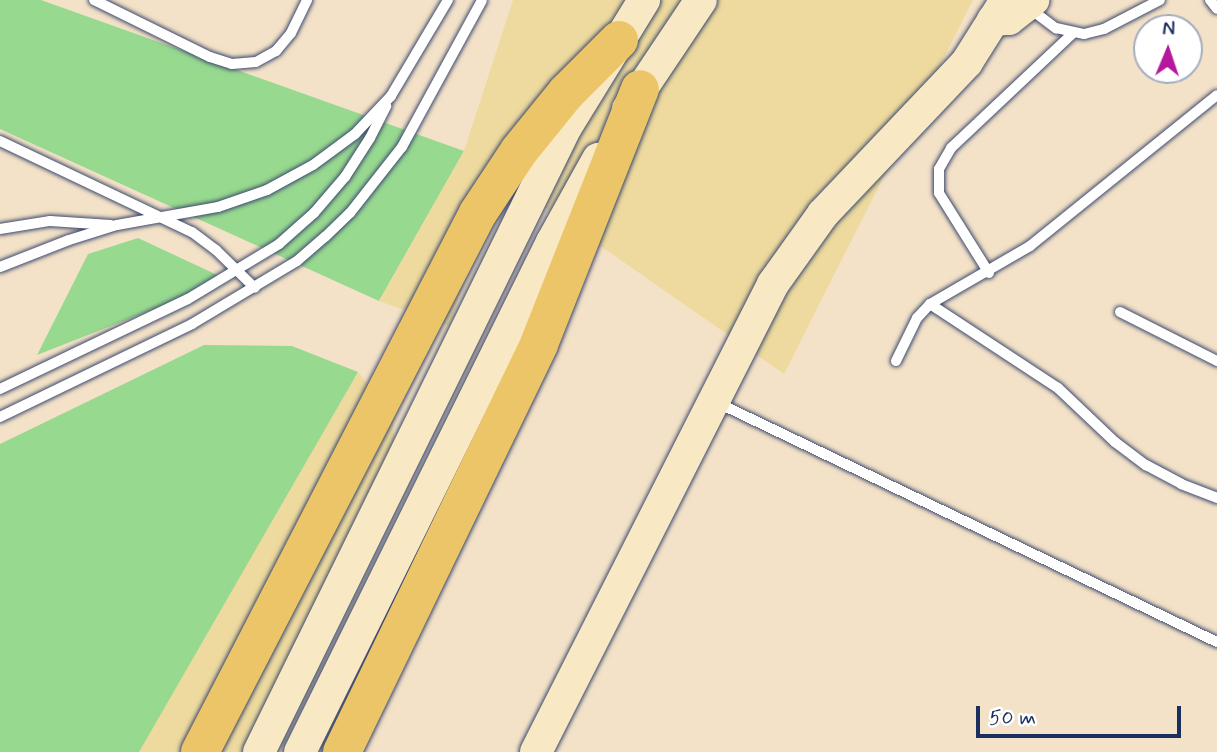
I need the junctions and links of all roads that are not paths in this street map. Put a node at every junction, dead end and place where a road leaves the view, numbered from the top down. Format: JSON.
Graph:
{"nodes":[{"id":1,"x":94,"y":0,"type":"edge"},
{"id":2,"x":307,"y":0,"type":"edge"},
{"id":3,"x":448,"y":0,"type":"edge"},
{"id":4,"x":482,"y":0,"type":"edge"},
{"id":5,"x":644,"y":0,"type":"edge"},
{"id":6,"x":701,"y":0,"type":"edge"},
{"id":7,"x":1160,"y":0,"type":"edge"},
{"id":8,"x":1210,"y":0,"type":"edge"},
{"id":9,"x":1010,"y":5,"type":"edge"},
{"id":10,"x":1217,"y":9,"type":"edge"},
{"id":11,"x":1073,"y":33,"type":"junction"},
{"id":12,"x":618,"y":40,"type":"junction"},
{"id":13,"x":640,"y":89,"type":"junction"},
{"id":14,"x":1217,"y":95,"type":"edge"},
{"id":15,"x":391,"y":96,"type":"junction"},
{"id":16,"x":0,"y":141,"type":"edge"},
{"id":17,"x":164,"y":217,"type":"junction"},
{"id":18,"x":117,"y":225,"type":"junction"},
{"id":19,"x":0,"y":229,"type":"edge"},
{"id":20,"x":0,"y":267,"type":"edge"},
{"id":21,"x":239,"y":270,"type":"junction"},
{"id":22,"x":989,"y":273,"type":"junction"},
{"id":23,"x":255,"y":288,"type":"junction"},
{"id":24,"x":930,"y":304,"type":"junction"},
{"id":25,"x":1120,"y":312,"type":"dead end"},
{"id":26,"x":896,"y":361,"type":"dead end"},
{"id":27,"x":1217,"y":361,"type":"edge"},
{"id":28,"x":0,"y":389,"type":"edge"},
{"id":29,"x":713,"y":401,"type":"junction"},
{"id":30,"x":0,"y":417,"type":"edge"},
{"id":31,"x":1217,"y":498,"type":"edge"},
{"id":32,"x":1217,"y":642,"type":"edge"},
{"id":33,"x":200,"y":752,"type":"edge"},
{"id":34,"x":258,"y":752,"type":"edge"},
{"id":35,"x":300,"y":752,"type":"edge"},
{"id":36,"x":342,"y":752,"type":"edge"},
{"id":37,"x":536,"y":752,"type":"edge"}],
"edges":[{"from":1,"to":2,"type":"lane"},
{"from":3,"to":15,"type":"lane"},
{"from":4,"to":23,"type":"lane"},
{"from":5,"to":12,"type":"main road"},
{"from":6,"to":13,"type":"main road"},
{"from":7,"to":11,"type":"lane"},
{"from":8,"to":10,"type":"lane"},
{"from":9,"to":11,"type":"lane"},
{"from":9,"to":29,"type":"main road"},
{"from":11,"to":22,"type":"lane"},
{"from":12,"to":33,"type":"highway"},
{"from":12,"to":34,"type":"main road"},
{"from":13,"to":35,"type":"main road"},
{"from":13,"to":36,"type":"highway"},
{"from":14,"to":22,"type":"lane"},
{"from":15,"to":17,"type":"lane"},
{"from":15,"to":21,"type":"lane"},
{"from":16,"to":17,"type":"lane"},
{"from":17,"to":18,"type":"lane"},
{"from":17,"to":21,"type":"lane"},
{"from":18,"to":19,"type":"lane"},
{"from":18,"to":20,"type":"lane"},
{"from":21,"to":23,"type":"lane"},
{"from":21,"to":28,"type":"lane"},
{"from":22,"to":24,"type":"lane"},
{"from":23,"to":30,"type":"lane"},
{"from":24,"to":26,"type":"lane"},
{"from":24,"to":31,"type":"lane"},
{"from":25,"to":27,"type":"lane"},
{"from":29,"to":32,"type":"lane"},
{"from":29,"to":37,"type":"main road"}]}
